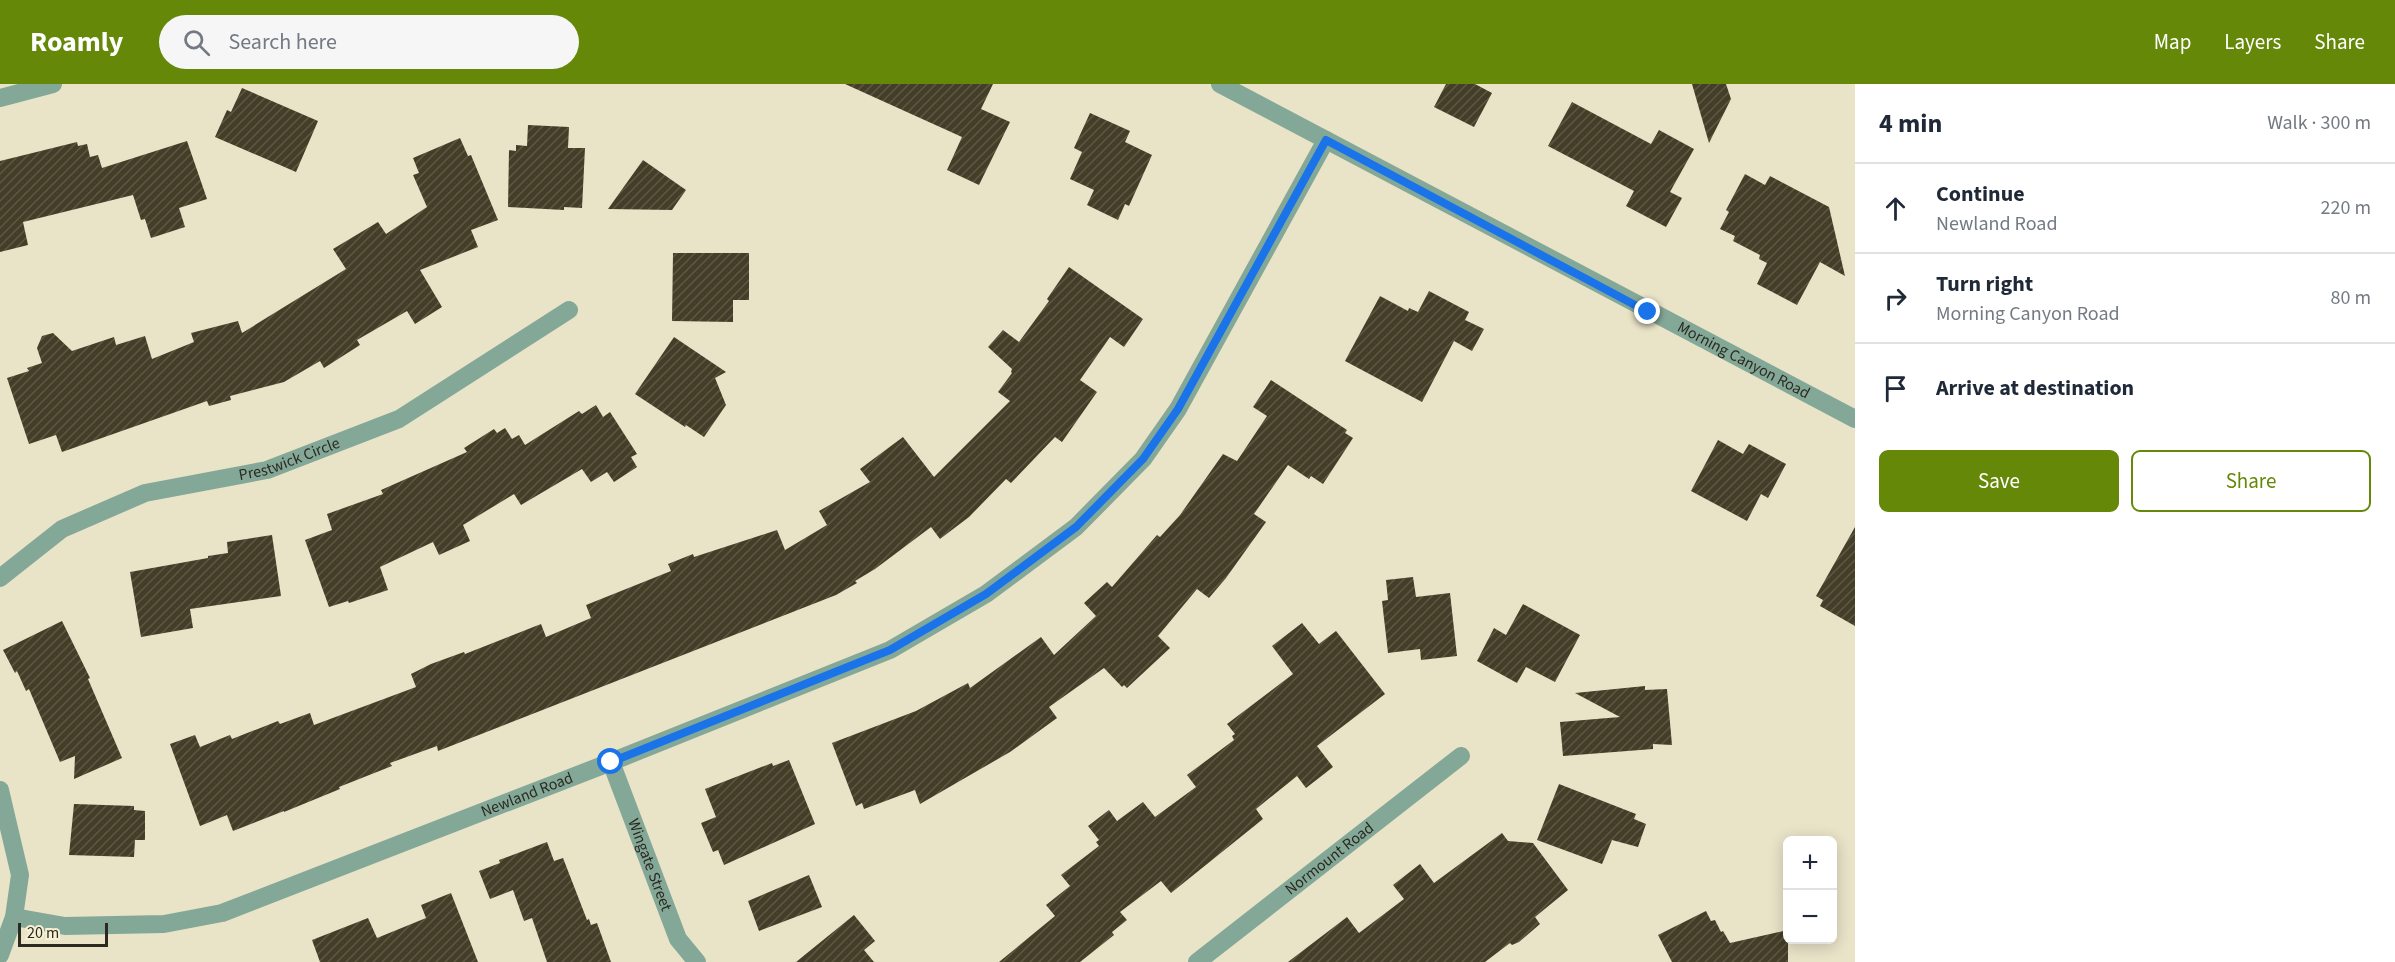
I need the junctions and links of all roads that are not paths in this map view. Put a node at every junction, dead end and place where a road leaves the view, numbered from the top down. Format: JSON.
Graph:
{"nodes":[{"id":1,"x":53,"y":84,"type":"edge"},
{"id":2,"x":1220,"y":84,"type":"edge"},
{"id":3,"x":0,"y":98,"type":"edge"},
{"id":4,"x":1326,"y":140,"type":"junction"},
{"id":5,"x":569,"y":310,"type":"dead end"},
{"id":6,"x":1855,"y":419,"type":"edge"},
{"id":7,"x":0,"y":578,"type":"edge"},
{"id":8,"x":1461,"y":756,"type":"dead end"},
{"id":9,"x":611,"y":762,"type":"junction"},
{"id":10,"x":0,"y":790,"type":"edge"},
{"id":11,"x":14,"y":917,"type":"junction"},
{"id":12,"x":0,"y":955,"type":"edge"},
{"id":13,"x":697,"y":962,"type":"edge"},
{"id":14,"x":1197,"y":962,"type":"edge"}],
"edges":[{"from":1,"to":3,"type":"street"},
{"from":2,"to":4,"type":"street","name":"Morning Canyon Road"},
{"from":4,"to":6,"type":"street","name":"Morning Canyon Road"},
{"from":4,"to":9,"type":"street","name":"Newland Road"},
{"from":5,"to":7,"type":"street","name":"Prestwick Circle"},
{"from":8,"to":14,"type":"street","name":"Normount Road"},
{"from":9,"to":11,"type":"street","name":"Newland Road"},
{"from":9,"to":13,"type":"street","name":"Wingate Street"},
{"from":10,"to":11,"type":"street"},
{"from":11,"to":12,"type":"street"}]}
